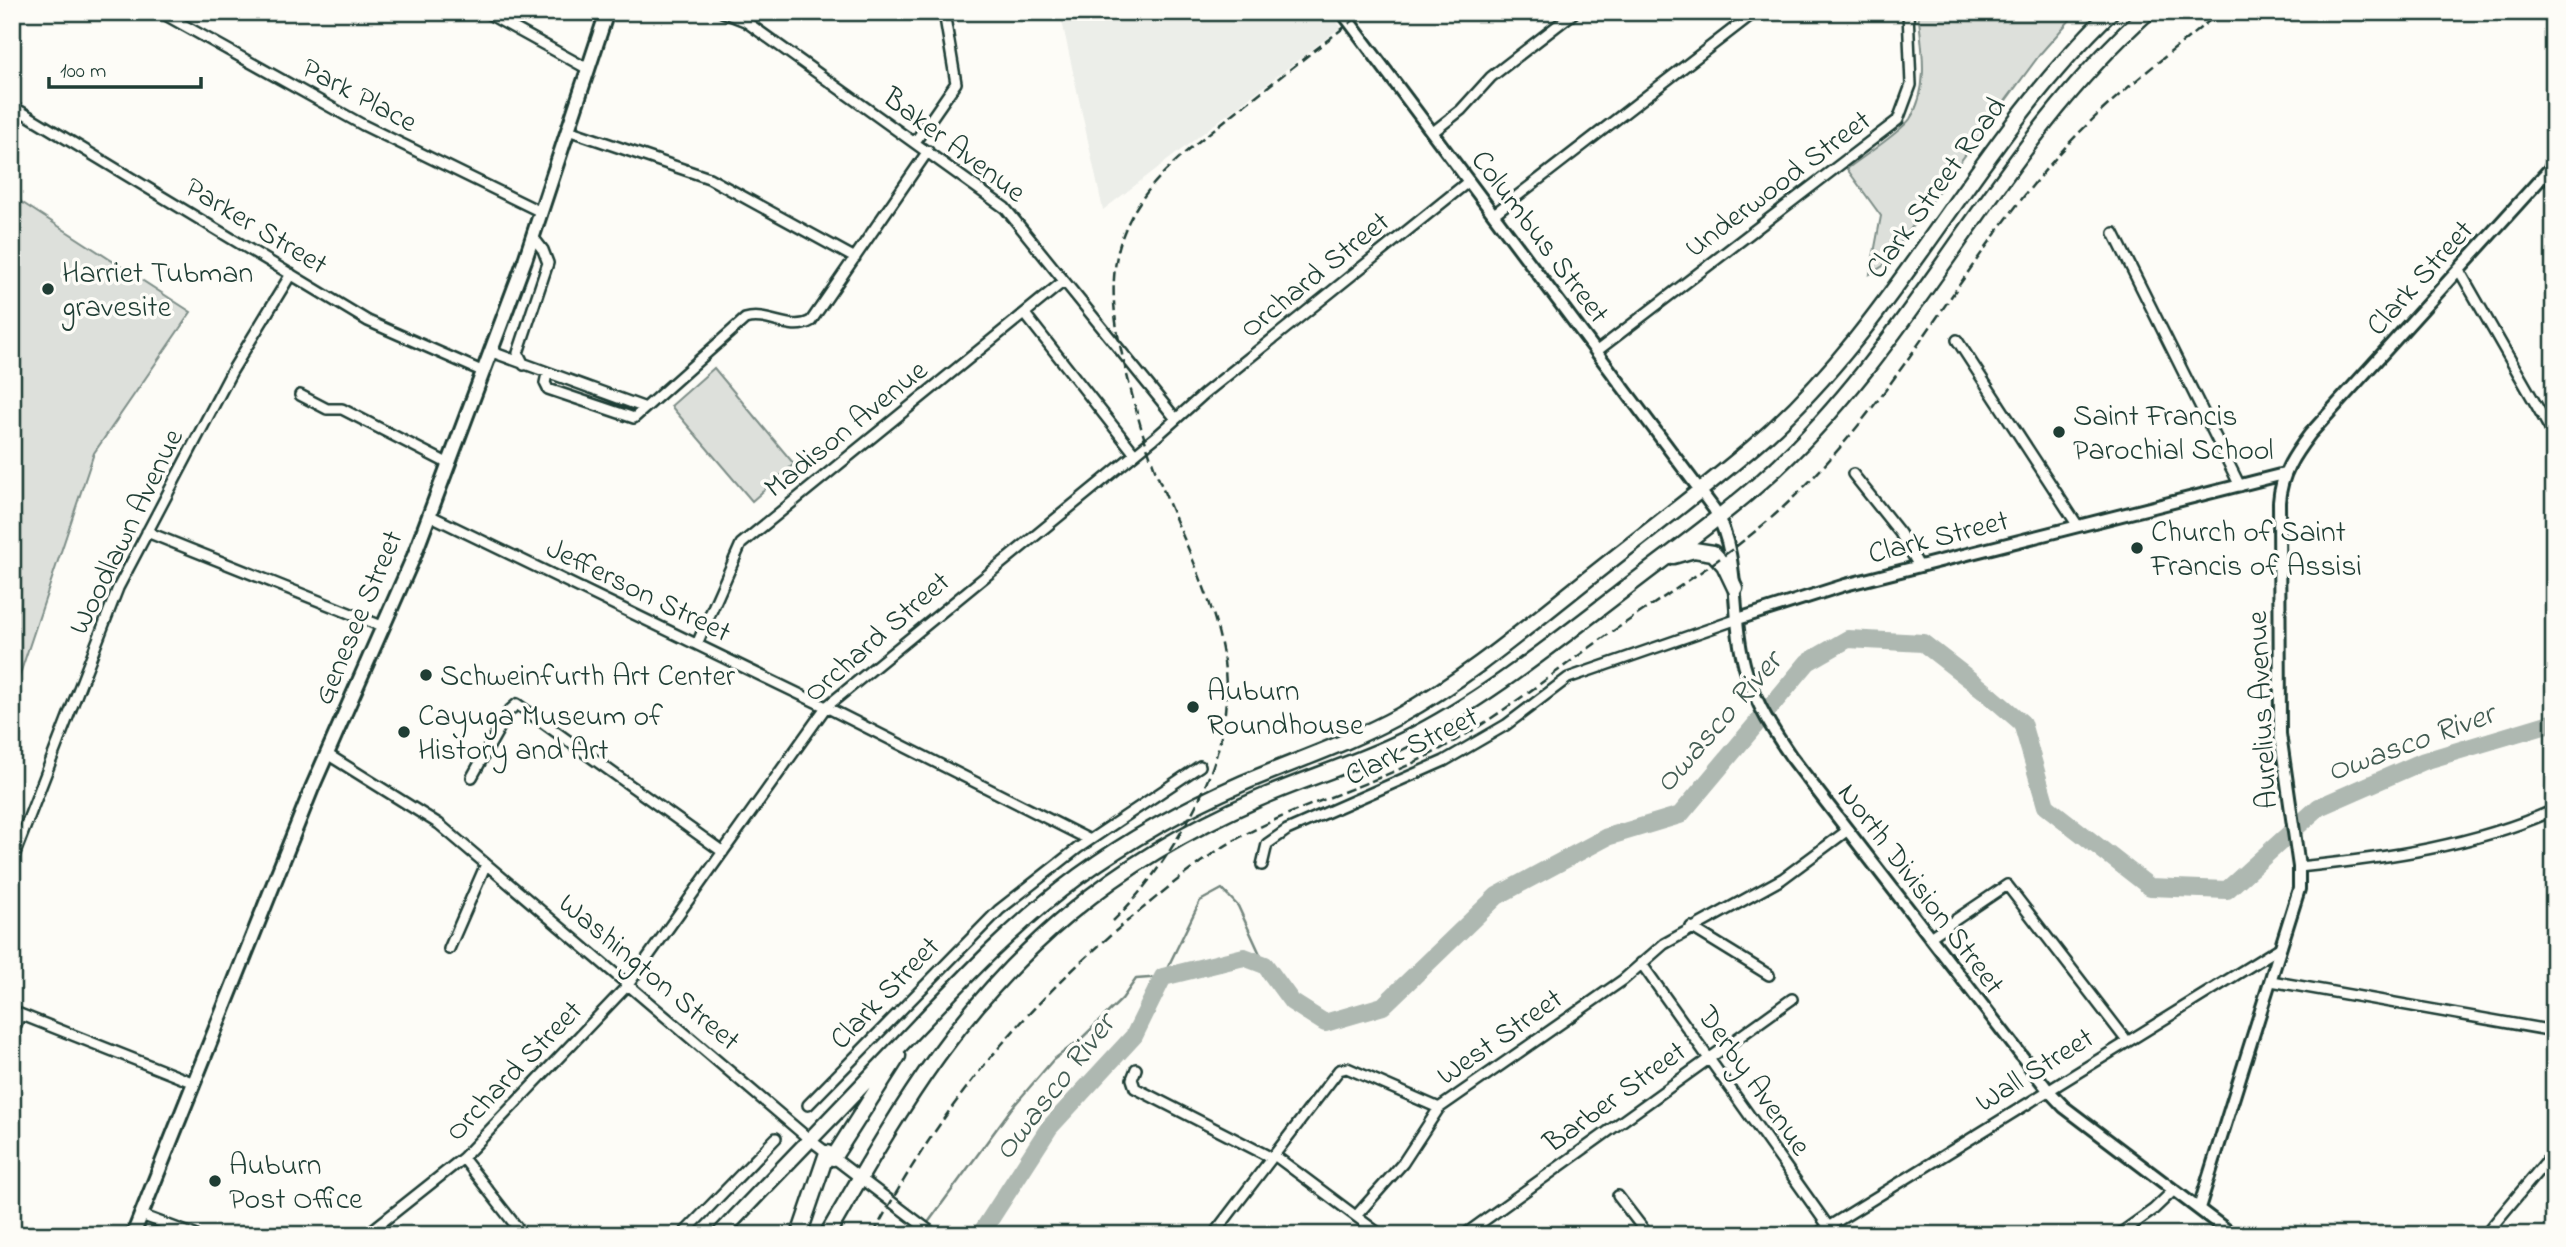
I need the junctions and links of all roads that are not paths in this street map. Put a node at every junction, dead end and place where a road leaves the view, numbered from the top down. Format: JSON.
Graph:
{"nodes":[{"id":1,"x":160,"y":12,"type":"edge"},
{"id":2,"x":485,"y":12,"type":"edge"},
{"id":3,"x":607,"y":12,"type":"edge"},
{"id":4,"x":722,"y":12,"type":"edge"},
{"id":5,"x":944,"y":12,"type":"edge"},
{"id":6,"x":1342,"y":12,"type":"edge"},
{"id":7,"x":1575,"y":12,"type":"edge"},
{"id":8,"x":1755,"y":12,"type":"edge"},
{"id":9,"x":1908,"y":12,"type":"edge"},
{"id":10,"x":2111,"y":12,"type":"edge"},
{"id":11,"x":2148,"y":12,"type":"edge"},
{"id":12,"x":588,"y":69,"type":"junction"},
{"id":13,"x":12,"y":106,"type":"edge"},
{"id":14,"x":568,"y":130,"type":"junction"},
{"id":15,"x":1433,"y":132,"type":"junction"},
{"id":16,"x":915,"y":142,"type":"junction"},
{"id":17,"x":928,"y":151,"type":"junction"},
{"id":18,"x":2554,"y":164,"type":"edge"},
{"id":19,"x":1469,"y":181,"type":"junction"},
{"id":20,"x":541,"y":212,"type":"junction"},
{"id":21,"x":1494,"y":214,"type":"junction"},
{"id":22,"x":2114,"y":233,"type":"dead end"},
{"id":23,"x":533,"y":237,"type":"junction"},
{"id":24,"x":855,"y":258,"type":"junction"},
{"id":25,"x":2459,"y":270,"type":"junction"},
{"id":26,"x":291,"y":274,"type":"junction"},
{"id":27,"x":1064,"y":281,"type":"junction"},
{"id":28,"x":1025,"y":314,"type":"junction"},
{"id":29,"x":1957,"y":340,"type":"dead end"},
{"id":30,"x":1597,"y":351,"type":"junction"},
{"id":31,"x":492,"y":352,"type":"junction"},
{"id":32,"x":524,"y":365,"type":"junction"},
{"id":33,"x":484,"y":372,"type":"junction"},
{"id":34,"x":547,"y":374,"type":"junction"},
{"id":35,"x":300,"y":395,"type":"dead end"},
{"id":36,"x":643,"y":407,"type":"junction"},
{"id":37,"x":1177,"y":419,"type":"junction"},
{"id":38,"x":2554,"y":436,"type":"edge"},
{"id":39,"x":1135,"y":454,"type":"junction"},
{"id":40,"x":449,"y":464,"type":"junction"},
{"id":41,"x":1853,"y":474,"type":"dead end"},
{"id":42,"x":2284,"y":474,"type":"junction"},
{"id":43,"x":2240,"y":486,"type":"junction"},
{"id":44,"x":1700,"y":489,"type":"junction"},
{"id":45,"x":429,"y":515,"type":"junction"},
{"id":46,"x":1719,"y":517,"type":"junction"},
{"id":47,"x":2078,"y":526,"type":"junction"},
{"id":48,"x":147,"y":532,"type":"junction"},
{"id":49,"x":1656,"y":565,"type":"junction"},
{"id":50,"x":1919,"y":566,"type":"junction"},
{"id":51,"x":1735,"y":589,"type":"junction"},
{"id":52,"x":1738,"y":618,"type":"junction"},
{"id":53,"x":384,"y":627,"type":"junction"},
{"id":54,"x":697,"y":643,"type":"junction"},
{"id":55,"x":826,"y":707,"type":"junction"},
{"id":56,"x":327,"y":754,"type":"junction"},
{"id":57,"x":1200,"y":766,"type":"dead end"},
{"id":58,"x":472,"y":777,"type":"dead end"},
{"id":59,"x":2554,"y":810,"type":"edge"},
{"id":60,"x":1848,"y":830,"type":"junction"},
{"id":61,"x":1090,"y":840,"type":"junction"},
{"id":62,"x":723,"y":852,"type":"junction"},
{"id":63,"x":12,"y":861,"type":"edge"},
{"id":64,"x":2299,"y":862,"type":"junction"},
{"id":65,"x":486,"y":864,"type":"junction"},
{"id":66,"x":1262,"y":865,"type":"dead end"},
{"id":67,"x":1691,"y":927,"type":"junction"},
{"id":68,"x":1930,"y":937,"type":"junction"},
{"id":69,"x":2281,"y":947,"type":"junction"},
{"id":70,"x":449,"y":949,"type":"dead end"},
{"id":71,"x":1641,"y":963,"type":"junction"},
{"id":72,"x":1769,"y":975,"type":"dead end"},
{"id":73,"x":2271,"y":981,"type":"junction"},
{"id":74,"x":628,"y":985,"type":"junction"},
{"id":75,"x":1792,"y":999,"type":"dead end"},
{"id":76,"x":16,"y":1013,"type":"edge"},
{"id":77,"x":2554,"y":1031,"type":"edge"},
{"id":78,"x":12,"y":1036,"type":"edge"},
{"id":79,"x":907,"y":1039,"type":"junction"},
{"id":80,"x":2127,"y":1041,"type":"junction"},
{"id":81,"x":1709,"y":1057,"type":"junction"},
{"id":82,"x":1136,"y":1069,"type":"dead end"},
{"id":83,"x":194,"y":1083,"type":"junction"},
{"id":84,"x":2048,"y":1090,"type":"junction"},
{"id":85,"x":808,"y":1105,"type":"dead end"},
{"id":86,"x":1439,"y":1108,"type":"junction"},
{"id":87,"x":776,"y":1138,"type":"dead end"},
{"id":88,"x":810,"y":1139,"type":"junction"},
{"id":89,"x":2554,"y":1152,"type":"edge"},
{"id":90,"x":830,"y":1156,"type":"junction"},
{"id":91,"x":1273,"y":1156,"type":"junction"},
{"id":92,"x":463,"y":1158,"type":"junction"},
{"id":93,"x":860,"y":1178,"type":"junction"},
{"id":94,"x":2175,"y":1189,"type":"junction"},
{"id":95,"x":1618,"y":1196,"type":"dead end"},
{"id":96,"x":2199,"y":1208,"type":"junction"},
{"id":97,"x":141,"y":1214,"type":"junction"},
{"id":98,"x":1356,"y":1216,"type":"junction"},
{"id":99,"x":1828,"y":1226,"type":"junction"},
{"id":100,"x":933,"y":1233,"type":"edge"},
{"id":101,"x":133,"y":1235,"type":"edge"},
{"id":102,"x":195,"y":1235,"type":"edge"},
{"id":103,"x":366,"y":1235,"type":"edge"},
{"id":104,"x":523,"y":1235,"type":"edge"},
{"id":105,"x":682,"y":1235,"type":"edge"},
{"id":106,"x":719,"y":1235,"type":"edge"},
{"id":107,"x":799,"y":1235,"type":"edge"},
{"id":108,"x":827,"y":1235,"type":"edge"},
{"id":109,"x":1213,"y":1235,"type":"edge"},
{"id":110,"x":1381,"y":1235,"type":"edge"},
{"id":111,"x":1464,"y":1235,"type":"edge"},
{"id":112,"x":1648,"y":1235,"type":"edge"},
{"id":113,"x":1815,"y":1235,"type":"edge"},
{"id":114,"x":2118,"y":1235,"type":"edge"},
{"id":115,"x":2233,"y":1235,"type":"edge"},
{"id":116,"x":2485,"y":1235,"type":"edge"}],
"edges":[{"from":1,"to":20,"type":"street","name":"Park Place"},
{"from":2,"to":12,"type":"street"},
{"from":3,"to":12,"type":"main road","name":"Genesee Street"},
{"from":4,"to":16,"type":"street","name":"Baker Avenue"},
{"from":5,"to":16,"type":"street"},
{"from":6,"to":15,"type":"street","name":"Columbus Street"},
{"from":7,"to":15,"type":"street"},
{"from":8,"to":21,"type":"street"},
{"from":9,"to":30,"type":"street","name":"Underwood Street"},
{"from":10,"to":44,"type":"highway","name":"Clark Street Road"},
{"from":11,"to":46,"type":"highway"},
{"from":12,"to":14,"type":"main road","name":"Genesee Street"},
{"from":13,"to":26,"type":"street","name":"Parker Street"},
{"from":14,"to":20,"type":"main road","name":"Genesee Street"},
{"from":14,"to":24,"type":"street"},
{"from":15,"to":19,"type":"street","name":"Columbus Street"},
{"from":16,"to":17,"type":"street","name":"Baker Avenue"},
{"from":17,"to":24,"type":"street"},
{"from":17,"to":27,"type":"street","name":"Baker Avenue"},
{"from":18,"to":25,"type":"street","name":"Clark Street"},
{"from":19,"to":21,"type":"street","name":"Columbus Street"},
{"from":19,"to":37,"type":"street","name":"Orchard Street"},
{"from":20,"to":23,"type":"main road","name":"Genesee Street"},
{"from":21,"to":30,"type":"street","name":"Columbus Street"},
{"from":22,"to":43,"type":"street"},
{"from":23,"to":31,"type":"main road","name":"Genesee Street"},
{"from":23,"to":32,"type":"street"},
{"from":24,"to":36,"type":"street"},
{"from":25,"to":38,"type":"street"},
{"from":25,"to":42,"type":"street","name":"Clark Street"},
{"from":26,"to":33,"type":"street","name":"Parker Street"},
{"from":26,"to":48,"type":"street","name":"Woodlawn Avenue"},
{"from":27,"to":28,"type":"street","name":"Madison Avenue"},
{"from":27,"to":37,"type":"street","name":"Baker Avenue"},
{"from":28,"to":39,"type":"street"},
{"from":28,"to":54,"type":"street","name":"Madison Avenue"},
{"from":29,"to":47,"type":"street"},
{"from":30,"to":44,"type":"street","name":"Columbus Street"},
{"from":31,"to":32,"type":"street"},
{"from":31,"to":33,"type":"main road","name":"Genesee Street"},
{"from":32,"to":34,"type":"street"},
{"from":33,"to":40,"type":"main road","name":"Genesee Street"},
{"from":34,"to":36,"type":"street"},
{"from":34,"to":36,"type":"street"},
{"from":35,"to":40,"type":"street"},
{"from":37,"to":39,"type":"street","name":"Orchard Street"},
{"from":39,"to":55,"type":"street","name":"Orchard Street"},
{"from":40,"to":45,"type":"main road","name":"Genesee Street"},
{"from":41,"to":50,"type":"street"},
{"from":42,"to":43,"type":"street","name":"Clark Street"},
{"from":42,"to":64,"type":"street","name":"Aurelius Avenue"},
{"from":43,"to":47,"type":"street","name":"Clark Street"},
{"from":44,"to":46,"type":"street","name":"North Division Street"},
{"from":44,"to":79,"type":"highway","name":"Clark Street Road"},
{"from":45,"to":53,"type":"main road","name":"Genesee Street"},
{"from":45,"to":54,"type":"street","name":"Jefferson Street"},
{"from":46,"to":49,"type":"highway"},
{"from":46,"to":51,"type":"street","name":"North Division Street"},
{"from":47,"to":50,"type":"street","name":"Clark Street"},
{"from":48,"to":53,"type":"street"},
{"from":48,"to":63,"type":"street","name":"Woodlawn Avenue"},
{"from":49,"to":51,"type":"highway"},
{"from":49,"to":93,"type":"highway"},
{"from":50,"to":52,"type":"street","name":"Clark Street"},
{"from":51,"to":52,"type":"street","name":"North Division Street"},
{"from":52,"to":60,"type":"street","name":"North Division Street"},
{"from":52,"to":66,"type":"street","name":"Clark Street"},
{"from":53,"to":56,"type":"main road","name":"Genesee Street"},
{"from":54,"to":55,"type":"street","name":"Jefferson Street"},
{"from":55,"to":61,"type":"street","name":"Jefferson Street"},
{"from":55,"to":62,"type":"street","name":"Orchard Street"},
{"from":56,"to":65,"type":"street","name":"Washington Street"},
{"from":56,"to":83,"type":"main road","name":"Genesee Street"},
{"from":57,"to":61,"type":"street","name":"Clark Street"},
{"from":58,"to":62,"type":"street"},
{"from":59,"to":64,"type":"street"},
{"from":60,"to":67,"type":"street","name":"West Street"},
{"from":60,"to":68,"type":"street","name":"North Division Street"},
{"from":61,"to":85,"type":"street","name":"Clark Street"},
{"from":62,"to":74,"type":"street","name":"Orchard Street"},
{"from":64,"to":69,"type":"street","name":"Aurelius Avenue"},
{"from":65,"to":70,"type":"street"},
{"from":65,"to":74,"type":"street","name":"Washington Street"},
{"from":67,"to":71,"type":"street","name":"West Street"},
{"from":67,"to":72,"type":"street"},
{"from":68,"to":80,"type":"street"},
{"from":68,"to":84,"type":"street","name":"North Division Street"},
{"from":69,"to":73,"type":"street","name":"Aurelius Avenue"},
{"from":69,"to":80,"type":"street","name":"Wall Street"},
{"from":71,"to":81,"type":"street","name":"Derby Avenue"},
{"from":71,"to":86,"type":"street","name":"West Street"},
{"from":73,"to":77,"type":"street"},
{"from":73,"to":96,"type":"street","name":"Aurelius Avenue"},
{"from":74,"to":88,"type":"street","name":"Washington Street"},
{"from":74,"to":92,"type":"street","name":"Orchard Street"},
{"from":75,"to":81,"type":"street","name":"Barber Street"},
{"from":76,"to":78,"type":"street"},
{"from":76,"to":83,"type":"street"},
{"from":79,"to":88,"type":"highway"},
{"from":79,"to":90,"type":"highway"},
{"from":80,"to":84,"type":"street","name":"Wall Street"},
{"from":81,"to":99,"type":"street","name":"Derby Avenue"},
{"from":81,"to":111,"type":"street","name":"Barber Street"},
{"from":82,"to":91,"type":"street"},
{"from":83,"to":97,"type":"main road","name":"Genesee Street"},
{"from":84,"to":94,"type":"street","name":"North Division Street"},
{"from":84,"to":99,"type":"street","name":"Wall Street"},
{"from":86,"to":91,"type":"street","name":"West Street"},
{"from":86,"to":98,"type":"street"},
{"from":87,"to":105,"type":"street"},
{"from":88,"to":90,"type":"street","name":"Washington Street"},
{"from":88,"to":106,"type":"highway"},
{"from":89,"to":116,"type":"street"},
{"from":90,"to":93,"type":"street","name":"Washington Street"},
{"from":90,"to":107,"type":"highway"},
{"from":91,"to":98,"type":"street"},
{"from":91,"to":109,"type":"street","name":"West Street"},
{"from":92,"to":103,"type":"street","name":"Orchard Street"},
{"from":92,"to":104,"type":"street"},
{"from":93,"to":100,"type":"street","name":"Washington Street"},
{"from":93,"to":108,"type":"highway"},
{"from":94,"to":96,"type":"street","name":"North Division Street"},
{"from":94,"to":114,"type":"street"},
{"from":95,"to":112,"type":"street"},
{"from":96,"to":115,"type":"street","name":"North Division Street"},
{"from":97,"to":101,"type":"main road","name":"Genesee Street"},
{"from":97,"to":102,"type":"street"},
{"from":98,"to":110,"type":"street"},
{"from":99,"to":113,"type":"street","name":"Wall Street"}]}
